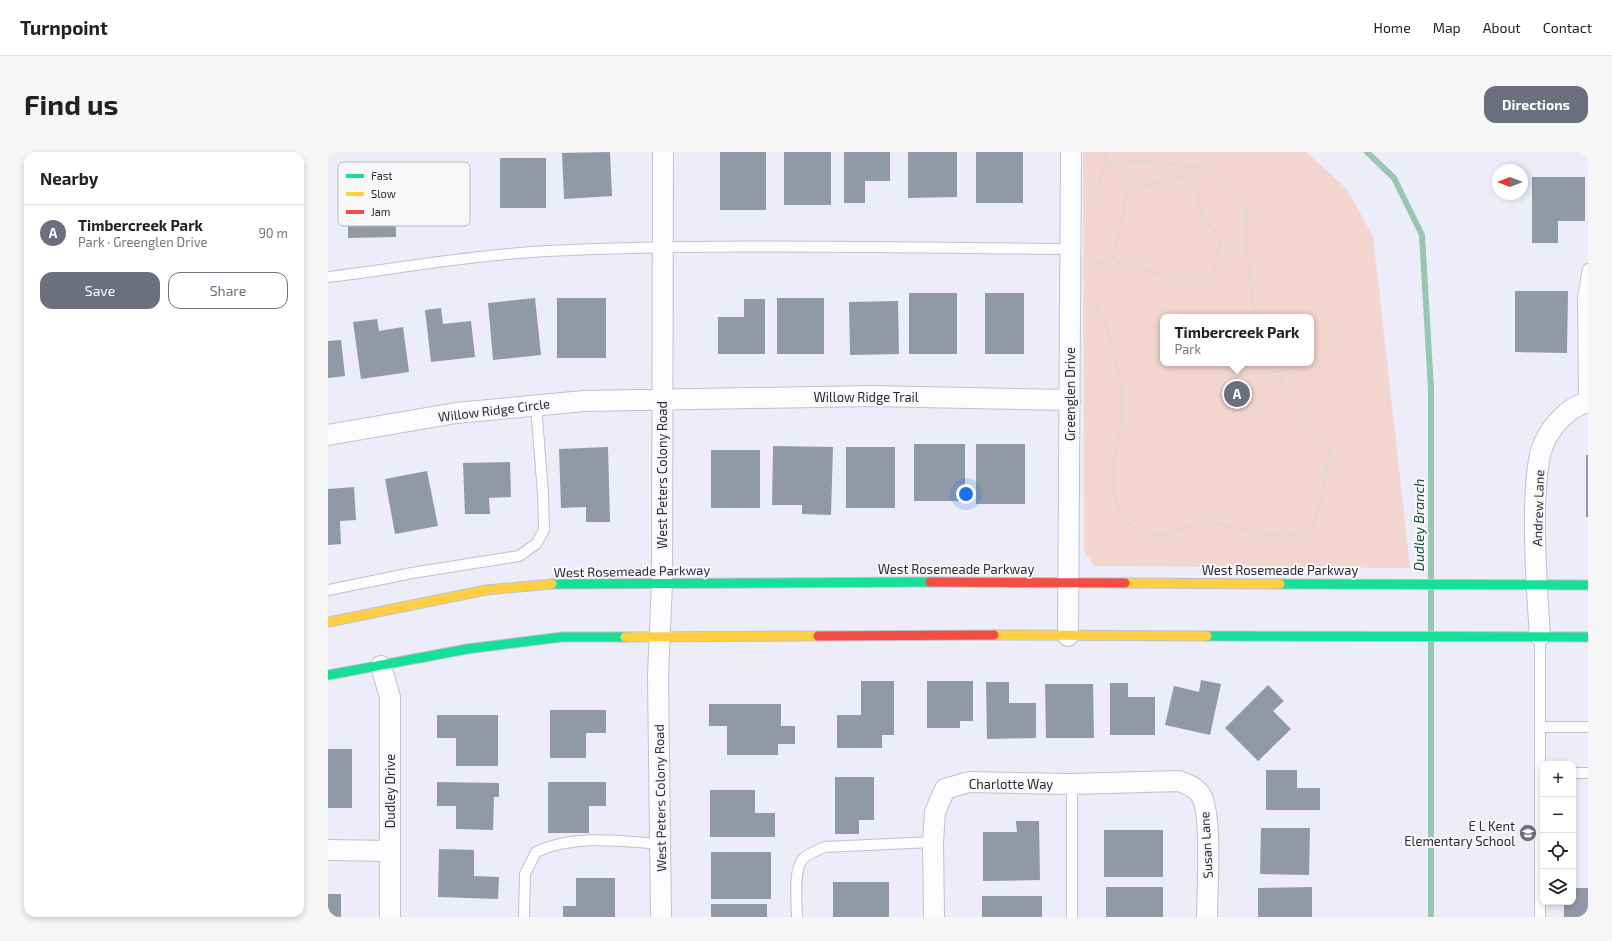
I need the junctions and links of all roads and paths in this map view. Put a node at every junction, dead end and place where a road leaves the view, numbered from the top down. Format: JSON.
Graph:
{"nodes":[{"id":1,"x":663,"y":152,"type":"edge"},
{"id":2,"x":1071,"y":152,"type":"edge"},
{"id":3,"x":1106,"y":152,"type":"edge"},
{"id":4,"x":1106,"y":164,"type":"junction"},
{"id":5,"x":1091,"y":206,"type":"dead end"},
{"id":6,"x":664,"y":247,"type":"junction"},
{"id":7,"x":1071,"y":250,"type":"junction"},
{"id":8,"x":1112,"y":261,"type":"junction"},
{"id":9,"x":1085,"y":265,"type":"dead end"},
{"id":10,"x":1588,"y":269,"type":"edge"},
{"id":11,"x":328,"y":277,"type":"edge"},
{"id":12,"x":1089,"y":290,"type":"dead end"},
{"id":13,"x":1255,"y":314,"type":"edge"},
{"id":14,"x":1274,"y":366,"type":"edge"},
{"id":15,"x":1070,"y":400,"type":"junction"},
{"id":16,"x":662,"y":401,"type":"junction"},
{"id":17,"x":1586,"y":402,"type":"edge"},
{"id":18,"x":536,"y":405,"type":"junction"},
{"id":19,"x":328,"y":435,"type":"edge"},
{"id":20,"x":662,"y":583,"type":"junction"},
{"id":21,"x":1068,"y":583,"type":"junction"},
{"id":22,"x":1536,"y":585,"type":"junction"},
{"id":23,"x":1588,"y":585,"type":"edge"},
{"id":24,"x":328,"y":590,"type":"edge"},
{"id":25,"x":328,"y":622,"type":"edge"},
{"id":26,"x":660,"y":635,"type":"junction"},
{"id":27,"x":1068,"y":636,"type":"junction"},
{"id":28,"x":1540,"y":636,"type":"junction"},
{"id":29,"x":1588,"y":637,"type":"edge"},
{"id":30,"x":381,"y":666,"type":"junction"},
{"id":31,"x":328,"y":675,"type":"edge"},
{"id":32,"x":1540,"y":727,"type":"junction"},
{"id":33,"x":1588,"y":727,"type":"edge"},
{"id":34,"x":1541,"y":761,"type":"edge"},
{"id":35,"x":1576,"y":773,"type":"edge"},
{"id":36,"x":1588,"y":773,"type":"edge"},
{"id":37,"x":1080,"y":783,"type":"junction"},
{"id":38,"x":1542,"y":797,"type":"edge"},
{"id":39,"x":933,"y":842,"type":"junction"},
{"id":40,"x":661,"y":844,"type":"junction"},
{"id":41,"x":328,"y":850,"type":"edge"},
{"id":42,"x":390,"y":851,"type":"junction"},
{"id":43,"x":390,"y":917,"type":"edge"},
{"id":44,"x":524,"y":917,"type":"edge"},
{"id":45,"x":661,"y":917,"type":"edge"},
{"id":46,"x":797,"y":917,"type":"edge"},
{"id":47,"x":934,"y":917,"type":"edge"},
{"id":48,"x":1072,"y":917,"type":"edge"},
{"id":49,"x":1208,"y":917,"type":"edge"},
{"id":50,"x":1540,"y":917,"type":"edge"}],
"edges":[{"from":1,"to":6,"type":"street","name":"West Peters Colony Road"},
{"from":2,"to":7,"type":"street","name":"Greenglen Drive"},
{"from":3,"to":4,"type":"path"},
{"from":4,"to":5,"type":"path"},
{"from":4,"to":13,"type":"path"},
{"from":6,"to":7,"type":"lane"},
{"from":6,"to":11,"type":"lane"},
{"from":6,"to":16,"type":"street","name":"West Peters Colony Road"},
{"from":7,"to":15,"type":"street","name":"Greenglen Drive"},
{"from":8,"to":8,"type":"path"},
{"from":8,"to":9,"type":"path"},
{"from":10,"to":17,"type":"lane"},
{"from":12,"to":14,"type":"path"},
{"from":15,"to":16,"type":"street","name":"Willow Ridge Trail"},
{"from":15,"to":21,"type":"street","name":"Greenglen Drive"},
{"from":16,"to":18,"type":"street","name":"Willow Ridge Circle"},
{"from":16,"to":20,"type":"street","name":"West Peters Colony Road"},
{"from":17,"to":22,"type":"street","name":"Andrew Lane"},
{"from":18,"to":19,"type":"street","name":"Willow Ridge Circle"},
{"from":18,"to":24,"type":"lane"},
{"from":20,"to":21,"type":"main road","name":"West Rosemeade Parkway"},
{"from":20,"to":25,"type":"main road","name":"West Rosemeade Parkway"},
{"from":20,"to":26,"type":"street","name":"West Peters Colony Road"},
{"from":21,"to":22,"type":"main road","name":"West Rosemeade Parkway"},
{"from":21,"to":27,"type":"street","name":"Greenglen Drive"},
{"from":22,"to":23,"type":"main road","name":"West Rosemeade Parkway"},
{"from":22,"to":28,"type":"street","name":"Andrew Lane"},
{"from":26,"to":27,"type":"main road"},
{"from":26,"to":30,"type":"main road"},
{"from":26,"to":40,"type":"street","name":"West Peters Colony Road"},
{"from":27,"to":28,"type":"main road"},
{"from":28,"to":29,"type":"main road"},
{"from":28,"to":32,"type":"lane"},
{"from":30,"to":31,"type":"main road"},
{"from":30,"to":42,"type":"street","name":"Dudley Drive"},
{"from":32,"to":33,"type":"lane"},
{"from":32,"to":34,"type":"lane"},
{"from":35,"to":36,"type":"lane"},
{"from":37,"to":39,"type":"street","name":"Charlotte Way"},
{"from":37,"to":48,"type":"lane"},
{"from":37,"to":49,"type":"street","name":"Susan Lane"},
{"from":38,"to":50,"type":"lane"},
{"from":39,"to":46,"type":"lane"},
{"from":39,"to":47,"type":"street","name":"Charlotte Way"},
{"from":40,"to":44,"type":"lane"},
{"from":40,"to":45,"type":"street","name":"West Peters Colony Road"},
{"from":41,"to":42,"type":"street"},
{"from":42,"to":43,"type":"street","name":"Dudley Drive"}]}
